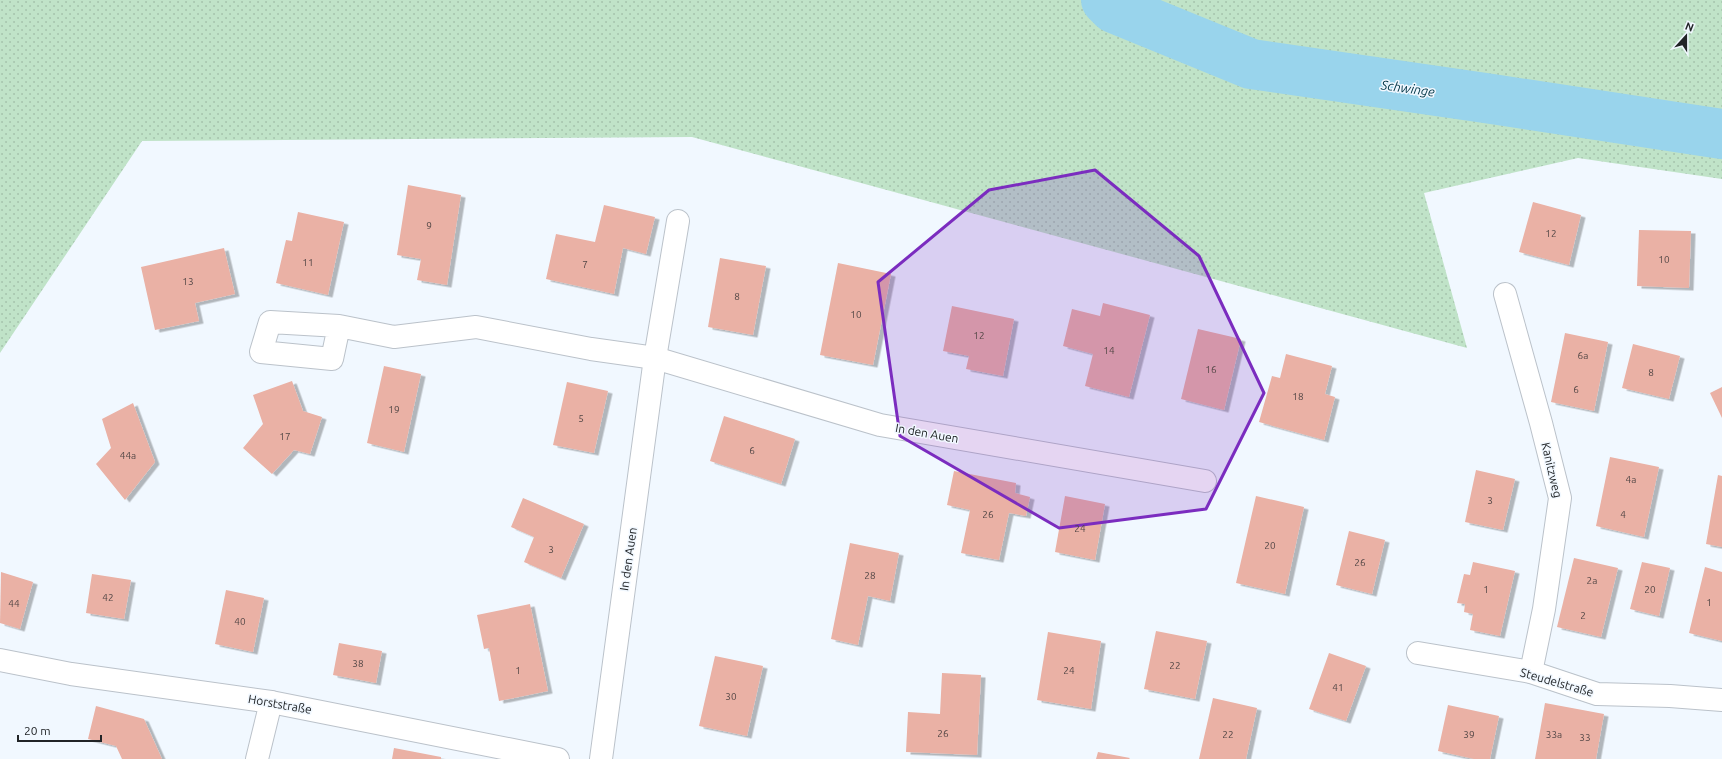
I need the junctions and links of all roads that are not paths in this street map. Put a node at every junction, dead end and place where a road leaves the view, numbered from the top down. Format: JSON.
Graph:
{"nodes":[{"id":1,"x":678,"y":221,"type":"dead end"},
{"id":2,"x":1505,"y":294,"type":"dead end"},
{"id":3,"x":339,"y":326,"type":"dead end"},
{"id":4,"x":655,"y":358,"type":"junction"},
{"id":5,"x":1205,"y":481,"type":"dead end"},
{"id":6,"x":1418,"y":653,"type":"dead end"},
{"id":7,"x":0,"y":660,"type":"edge"},
{"id":8,"x":1531,"y":672,"type":"junction"},
{"id":9,"x":1722,"y":700,"type":"edge"},
{"id":10,"x":271,"y":702,"type":"junction"},
{"id":11,"x":257,"y":759,"type":"edge"},
{"id":12,"x":558,"y":759,"type":"edge"},
{"id":13,"x":601,"y":759,"type":"edge"}],
"edges":[{"from":1,"to":4,"type":"street","name":"In den Auen"},
{"from":2,"to":8,"type":"street","name":"Kanitzweg"},
{"from":3,"to":4,"type":"street","name":"In den Auen"},
{"from":4,"to":5,"type":"street","name":"In den Auen"},
{"from":4,"to":13,"type":"street","name":"In den Auen"},
{"from":6,"to":8,"type":"street","name":"Steudelstraße"},
{"from":7,"to":10,"type":"street","name":"Horststraße"},
{"from":8,"to":9,"type":"street","name":"Steudelstraße"},
{"from":10,"to":11,"type":"street"},
{"from":10,"to":12,"type":"street","name":"Horststraße"}]}
